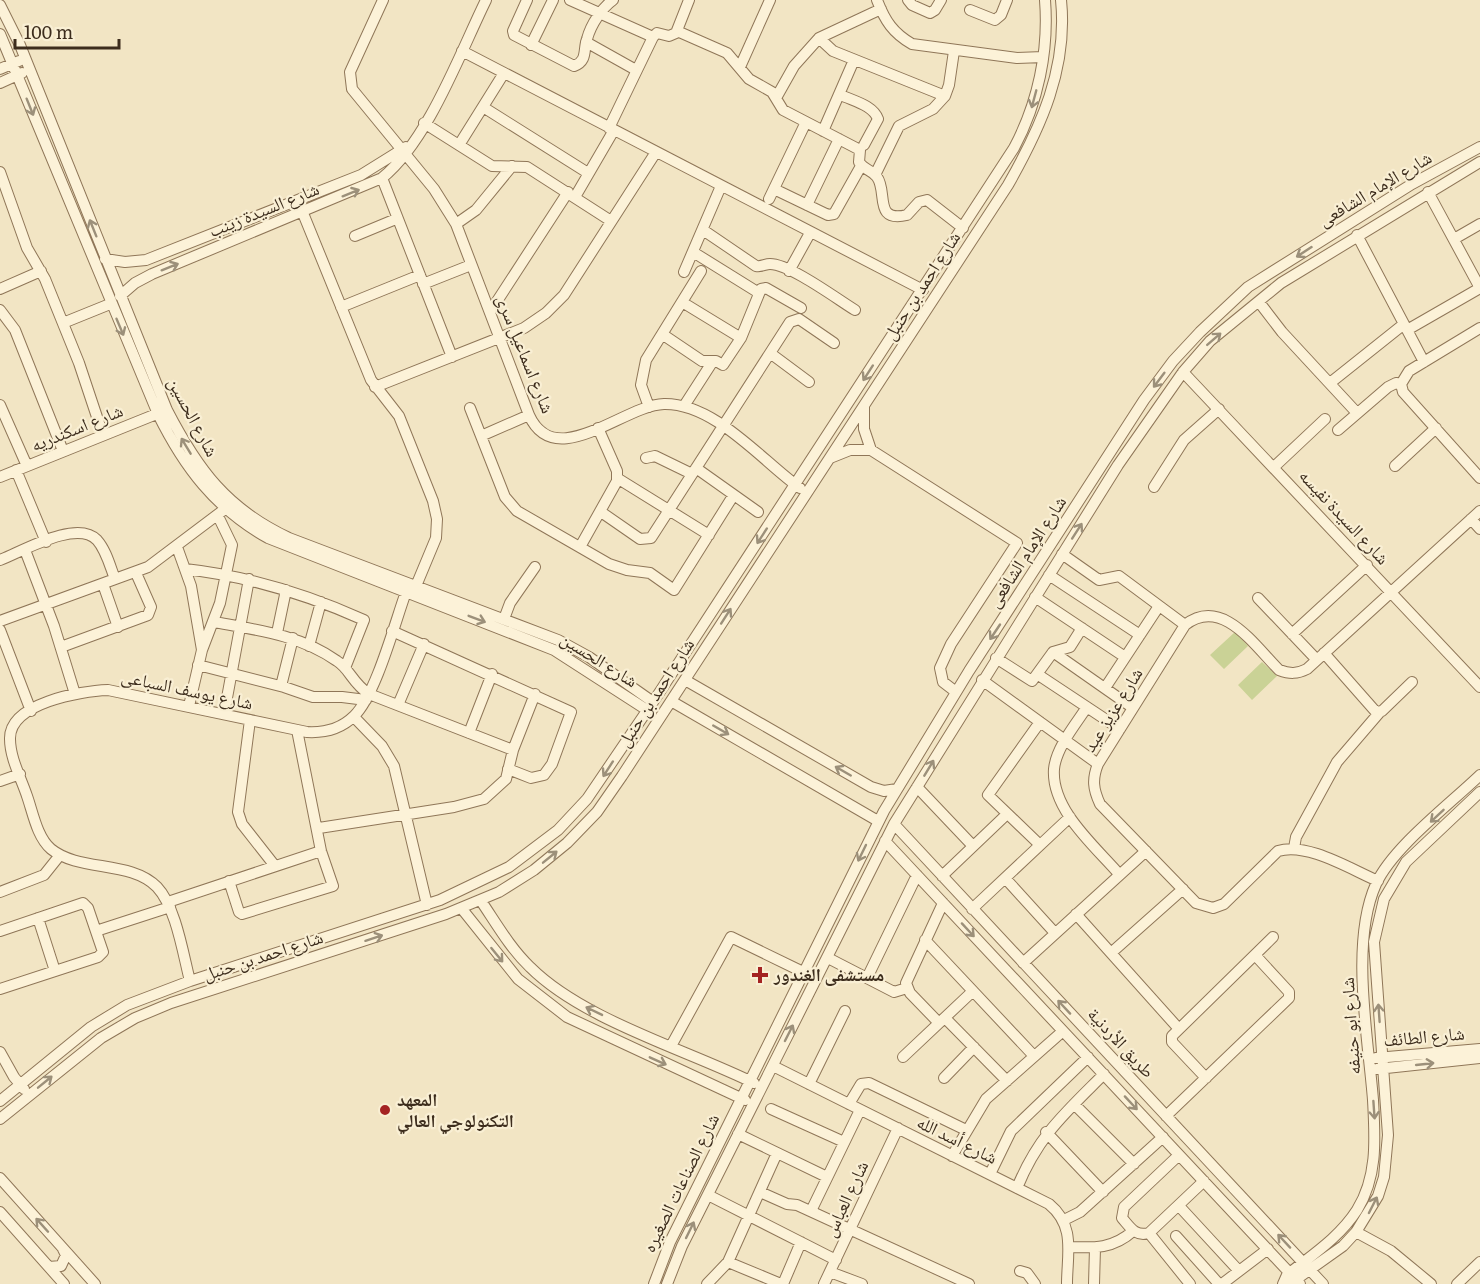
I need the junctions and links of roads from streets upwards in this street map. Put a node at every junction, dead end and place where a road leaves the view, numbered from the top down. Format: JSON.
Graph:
{"nodes":[{"id":1,"x":383,"y":0,"type":"edge"},
{"id":2,"x":486,"y":0,"type":"edge"},
{"id":3,"x":527,"y":0,"type":"edge"},
{"id":4,"x":553,"y":0,"type":"edge"},
{"id":5,"x":570,"y":0,"type":"edge"},
{"id":6,"x":614,"y":0,"type":"edge"},
{"id":7,"x":689,"y":0,"type":"edge"},
{"id":8,"x":770,"y":0,"type":"edge"},
{"id":9,"x":908,"y":0,"type":"edge"},
{"id":10,"x":941,"y":0,"type":"edge"},
{"id":11,"x":1006,"y":0,"type":"edge"},
{"id":12,"x":1045,"y":0,"type":"edge"},
{"id":13,"x":1061,"y":0,"type":"edge"},
{"id":14,"x":0,"y":5,"type":"edge"},
{"id":15,"x":879,"y":5,"type":"edge"},
{"id":16,"x":970,"y":10,"type":"dead end"},
{"id":17,"x":601,"y":12,"type":"junction"},
{"id":18,"x":677,"y":31,"type":"junction"},
{"id":19,"x":0,"y":34,"type":"edge"},
{"id":20,"x":652,"y":37,"type":"junction"},
{"id":21,"x":819,"y":38,"type":"junction"},
{"id":22,"x":586,"y":42,"type":"junction"},
{"id":23,"x":531,"y":45,"type":"junction"},
{"id":24,"x":462,"y":51,"type":"junction"},
{"id":25,"x":954,"y":51,"type":"junction"},
{"id":26,"x":1043,"y":57,"type":"junction"},
{"id":27,"x":1023,"y":58,"type":"junction"},
{"id":28,"x":25,"y":59,"type":"junction"},
{"id":29,"x":854,"y":60,"type":"junction"},
{"id":30,"x":13,"y":64,"type":"junction"},
{"id":31,"x":740,"y":67,"type":"junction"},
{"id":32,"x":0,"y":69,"type":"edge"},
{"id":33,"x":29,"y":70,"type":"junction"},
{"id":34,"x":636,"y":70,"type":"junction"},
{"id":35,"x":504,"y":73,"type":"junction"},
{"id":36,"x":17,"y":75,"type":"junction"},
{"id":37,"x":1040,"y":78,"type":"junction"},
{"id":38,"x":0,"y":83,"type":"edge"},
{"id":39,"x":841,"y":95,"type":"junction"},
{"id":40,"x":945,"y":96,"type":"junction"},
{"id":41,"x":776,"y":98,"type":"junction"},
{"id":42,"x":483,"y":106,"type":"junction"},
{"id":43,"x":806,"y":122,"type":"junction"},
{"id":44,"x":424,"y":123,"type":"junction"},
{"id":45,"x":611,"y":129,"type":"junction"},
{"id":46,"x":824,"y":131,"type":"junction"},
{"id":47,"x":838,"y":139,"type":"junction"},
{"id":48,"x":459,"y":145,"type":"junction"},
{"id":49,"x":864,"y":145,"type":"dead end"},
{"id":50,"x":1480,"y":147,"type":"edge"},
{"id":51,"x":406,"y":149,"type":"junction"},
{"id":52,"x":656,"y":152,"type":"junction"},
{"id":53,"x":1480,"y":162,"type":"edge"},
{"id":54,"x":512,"y":165,"type":"junction"},
{"id":55,"x":861,"y":165,"type":"junction"},
{"id":56,"x":0,"y":172,"type":"edge"},
{"id":57,"x":999,"y":172,"type":"junction"},
{"id":58,"x":588,"y":173,"type":"junction"},
{"id":59,"x":875,"y":175,"type":"junction"},
{"id":60,"x":382,"y":178,"type":"junction"},
{"id":61,"x":1008,"y":185,"type":"junction"},
{"id":62,"x":721,"y":186,"type":"junction"},
{"id":63,"x":1428,"y":192,"type":"junction"},
{"id":64,"x":571,"y":195,"type":"junction"},
{"id":65,"x":298,"y":201,"type":"junction"},
{"id":66,"x":807,"y":205,"type":"junction"},
{"id":67,"x":303,"y":213,"type":"junction"},
{"id":68,"x":1359,"y":216,"type":"junction"},
{"id":69,"x":396,"y":219,"type":"junction"},
{"id":70,"x":611,"y":221,"type":"junction"},
{"id":71,"x":456,"y":224,"type":"junction"},
{"id":72,"x":1480,"y":224,"type":"edge"},
{"id":73,"x":963,"y":228,"type":"junction"},
{"id":74,"x":702,"y":230,"type":"junction"},
{"id":75,"x":810,"y":232,"type":"junction"},
{"id":76,"x":1362,"y":232,"type":"junction"},
{"id":77,"x":355,"y":236,"type":"dead end"},
{"id":78,"x":1454,"y":239,"type":"junction"},
{"id":79,"x":693,"y":252,"type":"junction"},
{"id":80,"x":105,"y":259,"type":"junction"},
{"id":81,"x":471,"y":265,"type":"junction"},
{"id":82,"x":41,"y":271,"type":"junction"},
{"id":83,"x":701,"y":271,"type":"dead end"},
{"id":84,"x":789,"y":271,"type":"junction"},
{"id":85,"x":684,"y":272,"type":"dead end"},
{"id":86,"x":422,"y":280,"type":"junction"},
{"id":87,"x":0,"y":289,"type":"edge"},
{"id":88,"x":923,"y":290,"type":"junction"},
{"id":89,"x":759,"y":293,"type":"junction"},
{"id":90,"x":120,"y":296,"type":"junction"},
{"id":91,"x":682,"y":302,"type":"junction"},
{"id":92,"x":1259,"y":302,"type":"junction"},
{"id":93,"x":110,"y":304,"type":"junction"},
{"id":94,"x":341,"y":307,"type":"junction"},
{"id":95,"x":801,"y":308,"type":"dead end"},
{"id":96,"x":0,"y":310,"type":"edge"},
{"id":97,"x":855,"y":310,"type":"dead end"},
{"id":98,"x":490,"y":312,"type":"junction"},
{"id":99,"x":63,"y":323,"type":"junction"},
{"id":100,"x":1405,"y":327,"type":"junction"},
{"id":101,"x":1480,"y":328,"type":"edge"},
{"id":102,"x":662,"y":334,"type":"junction"},
{"id":103,"x":500,"y":338,"type":"junction"},
{"id":104,"x":741,"y":338,"type":"junction"},
{"id":105,"x":834,"y":343,"type":"dead end"},
{"id":106,"x":770,"y":353,"type":"junction"},
{"id":107,"x":452,"y":357,"type":"junction"},
{"id":108,"x":713,"y":361,"type":"junction"},
{"id":109,"x":1424,"y":362,"type":"junction"},
{"id":110,"x":1183,"y":372,"type":"junction"},
{"id":111,"x":809,"y":382,"type":"dead end"},
{"id":112,"x":1330,"y":383,"type":"junction"},
{"id":113,"x":1401,"y":384,"type":"junction"},
{"id":114,"x":375,"y":387,"type":"junction"},
{"id":115,"x":0,"y":405,"type":"edge"},
{"id":116,"x":684,"y":406,"type":"junction"},
{"id":117,"x":864,"y":406,"type":"junction"},
{"id":118,"x":648,"y":407,"type":"junction"},
{"id":119,"x":470,"y":408,"type":"dead end"},
{"id":120,"x":1219,"y":409,"type":"junction"},
{"id":121,"x":162,"y":412,"type":"junction"},
{"id":122,"x":1357,"y":413,"type":"junction"},
{"id":123,"x":529,"y":415,"type":"junction"},
{"id":124,"x":1325,"y":419,"type":"dead end"},
{"id":125,"x":723,"y":427,"type":"junction"},
{"id":126,"x":598,"y":428,"type":"junction"},
{"id":127,"x":1436,"y":428,"type":"junction"},
{"id":128,"x":1338,"y":430,"type":"dead end"},
{"id":129,"x":103,"y":435,"type":"junction"},
{"id":130,"x":481,"y":436,"type":"junction"},
{"id":131,"x":872,"y":450,"type":"junction"},
{"id":132,"x":63,"y":451,"type":"junction"},
{"id":133,"x":646,"y":458,"type":"dead end"},
{"id":134,"x":830,"y":459,"type":"junction"},
{"id":135,"x":1395,"y":466,"type":"dead end"},
{"id":136,"x":1274,"y":467,"type":"junction"},
{"id":137,"x":21,"y":468,"type":"junction"},
{"id":138,"x":694,"y":471,"type":"junction"},
{"id":139,"x":0,"y":477,"type":"edge"},
{"id":140,"x":617,"y":478,"type":"junction"},
{"id":141,"x":1480,"y":478,"type":"edge"},
{"id":142,"x":795,"y":485,"type":"junction"},
{"id":143,"x":1154,"y":488,"type":"dead end"},
{"id":144,"x":807,"y":493,"type":"junction"},
{"id":145,"x":733,"y":496,"type":"junction"},
{"id":146,"x":670,"y":510,"type":"junction"},
{"id":147,"x":222,"y":512,"type":"junction"},
{"id":148,"x":601,"y":512,"type":"junction"},
{"id":149,"x":758,"y":512,"type":"dead end"},
{"id":150,"x":1477,"y":513,"type":"edge"},
{"id":151,"x":1480,"y":529,"type":"edge"},
{"id":152,"x":709,"y":535,"type":"junction"},
{"id":153,"x":46,"y":542,"type":"junction"},
{"id":154,"x":288,"y":542,"type":"junction"},
{"id":155,"x":177,"y":547,"type":"junction"},
{"id":156,"x":580,"y":548,"type":"junction"},
{"id":157,"x":25,"y":550,"type":"junction"},
{"id":158,"x":1062,"y":554,"type":"junction"},
{"id":159,"x":0,"y":560,"type":"edge"},
{"id":160,"x":1367,"y":566,"type":"junction"},
{"id":161,"x":534,"y":567,"type":"dead end"},
{"id":162,"x":185,"y":569,"type":"junction"},
{"id":163,"x":136,"y":573,"type":"junction"},
{"id":164,"x":226,"y":574,"type":"junction"},
{"id":165,"x":1049,"y":575,"type":"junction"},
{"id":166,"x":115,"y":579,"type":"junction"},
{"id":167,"x":249,"y":579,"type":"junction"},
{"id":168,"x":1030,"y":579,"type":"junction"},
{"id":169,"x":103,"y":584,"type":"junction"},
{"id":170,"x":416,"y":586,"type":"junction"},
{"id":171,"x":1042,"y":586,"type":"junction"},
{"id":172,"x":286,"y":590,"type":"junction"},
{"id":173,"x":1391,"y":590,"type":"junction"},
{"id":174,"x":406,"y":592,"type":"junction"},
{"id":175,"x":1035,"y":597,"type":"junction"},
{"id":176,"x":1258,"y":598,"type":"dead end"},
{"id":177,"x":321,"y":602,"type":"junction"},
{"id":178,"x":46,"y":604,"type":"junction"},
{"id":179,"x":1159,"y":606,"type":"junction"},
{"id":180,"x":504,"y":619,"type":"junction"},
{"id":181,"x":0,"y":621,"type":"edge"},
{"id":182,"x":214,"y":622,"type":"junction"},
{"id":183,"x":1185,"y":625,"type":"junction"},
{"id":184,"x":118,"y":627,"type":"junction"},
{"id":185,"x":241,"y":627,"type":"junction"},
{"id":186,"x":1082,"y":628,"type":"junction"},
{"id":187,"x":0,"y":630,"type":"edge"},
{"id":188,"x":392,"y":631,"type":"junction"},
{"id":189,"x":277,"y":633,"type":"junction"},
{"id":190,"x":1292,"y":634,"type":"junction"},
{"id":191,"x":1140,"y":635,"type":"junction"},
{"id":192,"x":293,"y":638,"type":"junction"},
{"id":193,"x":546,"y":640,"type":"junction"},
{"id":194,"x":424,"y":644,"type":"junction"},
{"id":195,"x":309,"y":646,"type":"junction"},
{"id":196,"x":61,"y":647,"type":"junction"},
{"id":197,"x":202,"y":650,"type":"junction"},
{"id":198,"x":1053,"y":652,"type":"junction"},
{"id":199,"x":1125,"y":657,"type":"junction"},
{"id":200,"x":1320,"y":657,"type":"junction"},
{"id":201,"x":996,"y":658,"type":"junction"},
{"id":202,"x":12,"y":662,"type":"junction"},
{"id":203,"x":198,"y":665,"type":"junction"},
{"id":204,"x":0,"y":666,"type":"edge"},
{"id":205,"x":345,"y":668,"type":"junction"},
{"id":206,"x":231,"y":674,"type":"junction"},
{"id":207,"x":492,"y":674,"type":"junction"},
{"id":208,"x":1037,"y":674,"type":"junction"},
{"id":209,"x":685,"y":680,"type":"junction"},
{"id":210,"x":982,"y":680,"type":"junction"},
{"id":211,"x":1412,"y":682,"type":"dead end"},
{"id":212,"x":282,"y":686,"type":"junction"},
{"id":213,"x":1480,"y":687,"type":"edge"},
{"id":214,"x":1105,"y":688,"type":"junction"},
{"id":215,"x":956,"y":692,"type":"junction"},
{"id":216,"x":75,"y":694,"type":"junction"},
{"id":217,"x":535,"y":694,"type":"junction"},
{"id":218,"x":367,"y":697,"type":"junction"},
{"id":219,"x":671,"y":701,"type":"junction"},
{"id":220,"x":398,"y":705,"type":"junction"},
{"id":221,"x":189,"y":706,"type":"junction"},
{"id":222,"x":650,"y":706,"type":"junction"},
{"id":223,"x":1087,"y":707,"type":"junction"},
{"id":224,"x":1133,"y":708,"type":"junction"},
{"id":225,"x":31,"y":711,"type":"junction"},
{"id":226,"x":1379,"y":712,"type":"junction"},
{"id":227,"x":224,"y":714,"type":"junction"},
{"id":228,"x":354,"y":717,"type":"junction"},
{"id":229,"x":250,"y":720,"type":"junction"},
{"id":230,"x":1040,"y":722,"type":"junction"},
{"id":231,"x":1120,"y":729,"type":"junction"},
{"id":232,"x":297,"y":730,"type":"junction"},
{"id":233,"x":469,"y":733,"type":"junction"},
{"id":234,"x":1066,"y":740,"type":"junction"},
{"id":235,"x":5,"y":750,"type":"edge"},
{"id":236,"x":513,"y":750,"type":"junction"},
{"id":237,"x":1098,"y":764,"type":"junction"},
{"id":238,"x":508,"y":769,"type":"junction"},
{"id":239,"x":20,"y":774,"type":"junction"},
{"id":240,"x":1480,"y":776,"type":"edge"},
{"id":241,"x":0,"y":781,"type":"edge"},
{"id":242,"x":917,"y":787,"type":"junction"},
{"id":243,"x":897,"y":789,"type":"junction"},
{"id":244,"x":1480,"y":792,"type":"edge"},
{"id":245,"x":405,"y":814,"type":"junction"},
{"id":246,"x":1006,"y":814,"type":"junction"},
{"id":247,"x":571,"y":816,"type":"junction"},
{"id":248,"x":1070,"y":817,"type":"junction"},
{"id":249,"x":878,"y":821,"type":"junction"},
{"id":250,"x":894,"y":824,"type":"junction"},
{"id":251,"x":319,"y":828,"type":"junction"},
{"id":252,"x":582,"y":828,"type":"junction"},
{"id":253,"x":885,"y":841,"type":"junction"},
{"id":254,"x":1040,"y":845,"type":"junction"},
{"id":255,"x":973,"y":846,"type":"junction"},
{"id":256,"x":1294,"y":848,"type":"junction"},
{"id":257,"x":321,"y":851,"type":"junction"},
{"id":258,"x":1146,"y":851,"type":"junction"},
{"id":259,"x":60,"y":855,"type":"junction"},
{"id":260,"x":275,"y":866,"type":"junction"},
{"id":261,"x":1119,"y":874,"type":"junction"},
{"id":262,"x":916,"y":875,"type":"junction"},
{"id":263,"x":942,"y":876,"type":"junction"},
{"id":264,"x":1005,"y":878,"type":"junction"},
{"id":265,"x":230,"y":881,"type":"junction"},
{"id":266,"x":1378,"y":881,"type":"junction"},
{"id":267,"x":1,"y":889,"type":"edge"},
{"id":268,"x":1183,"y":889,"type":"junction"},
{"id":269,"x":481,"y":901,"type":"junction"},
{"id":270,"x":944,"y":903,"type":"junction"},
{"id":271,"x":169,"y":904,"type":"junction"},
{"id":272,"x":427,"y":905,"type":"junction"},
{"id":273,"x":462,"y":909,"type":"junction"},
{"id":274,"x":972,"y":909,"type":"junction"},
{"id":275,"x":1076,"y":914,"type":"junction"},
{"id":276,"x":39,"y":918,"type":"junction"},
{"id":277,"x":0,"y":931,"type":"edge"},
{"id":278,"x":96,"y":932,"type":"junction"},
{"id":279,"x":1055,"y":933,"type":"junction"},
{"id":280,"x":338,"y":934,"type":"junction"},
{"id":281,"x":1273,"y":937,"type":"dead end"},
{"id":282,"x":925,"y":940,"type":"junction"},
{"id":283,"x":342,"y":948,"type":"junction"},
{"id":284,"x":1111,"y":953,"type":"junction"},
{"id":285,"x":1255,"y":955,"type":"junction"},
{"id":286,"x":828,"y":958,"type":"junction"},
{"id":287,"x":1023,"y":963,"type":"junction"},
{"id":288,"x":56,"y":971,"type":"junction"},
{"id":289,"x":803,"y":972,"type":"junction"},
{"id":290,"x":867,"y":978,"type":"junction"},
{"id":291,"x":190,"y":981,"type":"junction"},
{"id":292,"x":907,"y":988,"type":"junction"},
{"id":293,"x":0,"y":989,"type":"edge"},
{"id":294,"x":973,"y":991,"type":"junction"},
{"id":295,"x":845,"y":1011,"type":"dead end"},
{"id":296,"x":942,"y":1021,"type":"junction"},
{"id":297,"x":1179,"y":1029,"type":"junction"},
{"id":298,"x":1063,"y":1031,"type":"junction"},
{"id":299,"x":672,"y":1046,"type":"junction"},
{"id":300,"x":974,"y":1047,"type":"junction"},
{"id":301,"x":1480,"y":1049,"type":"edge"},
{"id":302,"x":0,"y":1052,"type":"edge"},
{"id":303,"x":1034,"y":1056,"type":"junction"},
{"id":304,"x":1088,"y":1057,"type":"junction"},
{"id":305,"x":903,"y":1058,"type":"dead end"},
{"id":306,"x":1480,"y":1058,"type":"edge"},
{"id":307,"x":1383,"y":1063,"type":"junction"},
{"id":308,"x":1370,"y":1064,"type":"junction"},
{"id":309,"x":773,"y":1066,"type":"junction"},
{"id":310,"x":1104,"y":1074,"type":"junction"},
{"id":311,"x":944,"y":1078,"type":"dead end"},
{"id":312,"x":1206,"y":1078,"type":"junction"},
{"id":313,"x":750,"y":1081,"type":"junction"},
{"id":314,"x":1007,"y":1081,"type":"junction"},
{"id":315,"x":20,"y":1084,"type":"junction"},
{"id":316,"x":809,"y":1084,"type":"junction"},
{"id":317,"x":762,"y":1087,"type":"junction"},
{"id":318,"x":29,"y":1095,"type":"junction"},
{"id":319,"x":741,"y":1098,"type":"junction"},
{"id":320,"x":0,"y":1101,"type":"edge"},
{"id":321,"x":753,"y":1104,"type":"junction"},
{"id":322,"x":849,"y":1104,"type":"junction"},
{"id":323,"x":1074,"y":1104,"type":"junction"},
{"id":324,"x":771,"y":1109,"type":"dead end"},
{"id":325,"x":860,"y":1110,"type":"junction"},
{"id":326,"x":1166,"y":1116,"type":"junction"},
{"id":327,"x":0,"y":1119,"type":"edge"},
{"id":328,"x":898,"y":1128,"type":"junction"},
{"id":329,"x":966,"y":1130,"type":"junction"},
{"id":330,"x":1046,"y":1132,"type":"junction"},
{"id":331,"x":738,"y":1134,"type":"junction"},
{"id":332,"x":1163,"y":1137,"type":"junction"},
{"id":333,"x":844,"y":1142,"type":"junction"},
{"id":334,"x":777,"y":1153,"type":"junction"},
{"id":335,"x":1179,"y":1155,"type":"junction"},
{"id":336,"x":952,"y":1156,"type":"junction"},
{"id":337,"x":1134,"y":1164,"type":"junction"},
{"id":338,"x":990,"y":1174,"type":"junction"},
{"id":339,"x":827,"y":1177,"type":"junction"},
{"id":340,"x":0,"y":1178,"type":"edge"},
{"id":341,"x":1204,"y":1181,"type":"junction"},
{"id":342,"x":1017,"y":1188,"type":"junction"},
{"id":343,"x":760,"y":1192,"type":"junction"},
{"id":344,"x":1103,"y":1192,"type":"junction"},
{"id":345,"x":708,"y":1195,"type":"junction"},
{"id":346,"x":1179,"y":1206,"type":"junction"},
{"id":347,"x":0,"y":1212,"type":"edge"},
{"id":348,"x":811,"y":1212,"type":"junction"},
{"id":349,"x":749,"y":1216,"type":"junction"},
{"id":350,"x":1064,"y":1220,"type":"junction"},
{"id":351,"x":849,"y":1231,"type":"junction"},
{"id":352,"x":1133,"y":1231,"type":"junction"},
{"id":353,"x":1356,"y":1232,"type":"junction"},
{"id":354,"x":1149,"y":1233,"type":"junction"},
{"id":355,"x":1176,"y":1236,"type":"dead end"},
{"id":356,"x":801,"y":1242,"type":"junction"},
{"id":357,"x":1069,"y":1247,"type":"junction"},
{"id":358,"x":1095,"y":1248,"type":"junction"},
{"id":359,"x":63,"y":1249,"type":"junction"},
{"id":360,"x":1268,"y":1249,"type":"junction"},
{"id":361,"x":836,"y":1260,"type":"junction"},
{"id":362,"x":728,"y":1262,"type":"junction"},
{"id":363,"x":1480,"y":1262,"type":"edge"},
{"id":364,"x":1307,"y":1266,"type":"junction"},
{"id":365,"x":49,"y":1267,"type":"junction"},
{"id":366,"x":1020,"y":1271,"type":"dead end"},
{"id":367,"x":1239,"y":1271,"type":"junction"},
{"id":368,"x":830,"y":1272,"type":"junction"},
{"id":369,"x":1291,"y":1281,"type":"edge"},
{"id":370,"x":64,"y":1284,"type":"edge"},
{"id":371,"x":95,"y":1284,"type":"edge"},
{"id":372,"x":654,"y":1284,"type":"edge"},
{"id":373,"x":667,"y":1284,"type":"edge"},
{"id":374,"x":707,"y":1284,"type":"edge"},
{"id":375,"x":782,"y":1284,"type":"edge"},
{"id":376,"x":824,"y":1284,"type":"edge"},
{"id":377,"x":861,"y":1284,"type":"edge"},
{"id":378,"x":969,"y":1284,"type":"edge"},
{"id":379,"x":1035,"y":1284,"type":"edge"},
{"id":380,"x":1067,"y":1284,"type":"edge"},
{"id":381,"x":1094,"y":1284,"type":"edge"},
{"id":382,"x":1190,"y":1284,"type":"edge"},
{"id":383,"x":1220,"y":1284,"type":"edge"},
{"id":384,"x":1323,"y":1284,"type":"edge"},
{"id":385,"x":1431,"y":1284,"type":"edge"},
{"id":386,"x":1457,"y":1284,"type":"edge"}],
"edges":[{"from":1,"to":51,"type":"street","name":"شارع اسماعيل سرى"},
{"from":2,"to":24,"type":"street","name":"شارع السيدة زينب"},
{"from":3,"to":23,"type":"street"},
{"from":4,"to":23,"type":"street"},
{"from":5,"to":17,"type":"street"},
{"from":6,"to":17,"type":"street"},
{"from":7,"to":18,"type":"street"},
{"from":8,"to":31,"type":"street"},
{"from":9,"to":10,"type":"street"},
{"from":11,"to":16,"type":"street"},
{"from":12,"to":26,"type":"street","name":"شارع احمد بن حنبل"},
{"from":13,"to":61,"type":"street","name":"شارع احمد بن حنبل"},
{"from":14,"to":28,"type":"street","name":"شارع الحسين"},
{"from":15,"to":21,"type":"street"},
{"from":15,"to":25,"type":"street"},
{"from":17,"to":20,"type":"street"},
{"from":17,"to":22,"type":"street"},
{"from":18,"to":20,"type":"street"},
{"from":18,"to":31,"type":"street"},
{"from":19,"to":30,"type":"street","name":"شارع الحسين"},
{"from":20,"to":34,"type":"street"},
{"from":21,"to":29,"type":"street"},
{"from":21,"to":41,"type":"street"},
{"from":22,"to":23,"type":"street"},
{"from":22,"to":34,"type":"street"},
{"from":24,"to":35,"type":"street"},
{"from":24,"to":44,"type":"street","name":"شارع السيدة زينب"},
{"from":25,"to":27,"type":"street"},
{"from":25,"to":40,"type":"street"},
{"from":26,"to":27,"type":"street"},
{"from":26,"to":37,"type":"street","name":"شارع احمد بن حنبل"},
{"from":27,"to":37,"type":"street"},
{"from":28,"to":30,"type":"street"},
{"from":28,"to":33,"type":"street","name":"شارع الحسين"},
{"from":29,"to":39,"type":"street"},
{"from":29,"to":40,"type":"street"},
{"from":30,"to":32,"type":"street"},
{"from":30,"to":36,"type":"street","name":"شارع الحسين"},
{"from":31,"to":41,"type":"street"},
{"from":33,"to":36,"type":"street"},
{"from":80,"to":33,"type":"street","name":"شارع الحسين","one_way":true},
{"from":34,"to":45,"type":"street"},
{"from":35,"to":42,"type":"street"},
{"from":35,"to":45,"type":"street"},
{"from":36,"to":38,"type":"street"},
{"from":36,"to":93,"type":"street","name":"شارع الحسين","one_way":true},
{"from":37,"to":57,"type":"street","name":"شارع احمد بن حنبل","one_way":true},
{"from":39,"to":46,"type":"street"},
{"from":39,"to":49,"type":"street"},
{"from":40,"to":59,"type":"street"},
{"from":41,"to":43,"type":"street"},
{"from":42,"to":48,"type":"street"},
{"from":42,"to":58,"type":"street"},
{"from":43,"to":46,"type":"street"},
{"from":43,"to":66,"type":"street"},
{"from":44,"to":48,"type":"street"},
{"from":44,"to":51,"type":"street","name":"شارع السيدة زينب"},
{"from":45,"to":52,"type":"street"},
{"from":45,"to":58,"type":"street"},
{"from":46,"to":47,"type":"street"},
{"from":47,"to":55,"type":"street"},
{"from":47,"to":66,"type":"street"},
{"from":48,"to":54,"type":"street"},
{"from":50,"to":68,"type":"street","name":"شارع الإمام الشافعى"},
{"from":51,"to":60,"type":"street","name":"شارع السيدة زينب"},
{"from":51,"to":65,"type":"street","name":"شارع السيدة زينب"},
{"from":51,"to":71,"type":"street","name":"شارع اسماعيل سرى"},
{"from":52,"to":62,"type":"street"},
{"from":52,"to":70,"type":"street"},
{"from":53,"to":63,"type":"street","name":"شارع الإمام الشافعى"},
{"from":54,"to":64,"type":"street"},
{"from":54,"to":71,"type":"street"},
{"from":55,"to":59,"type":"street"},
{"from":55,"to":66,"type":"street"},
{"from":56,"to":82,"type":"street"},
{"from":57,"to":61,"type":"street"},
{"from":57,"to":73,"type":"street","name":"شارع احمد بن حنبل"},
{"from":58,"to":64,"type":"street"},
{"from":59,"to":73,"type":"street"},
{"from":67,"to":60,"type":"street","name":"شارع السيدة زينب","one_way":true},
{"from":60,"to":69,"type":"street"},
{"from":61,"to":117,"type":"street","name":"شارع احمد بن حنبل"},
{"from":62,"to":74,"type":"street"},
{"from":62,"to":75,"type":"street"},
{"from":63,"to":76,"type":"street","name":"شارع الإمام الشافعى"},
{"from":63,"to":78,"type":"street"},
{"from":64,"to":70,"type":"street"},
{"from":64,"to":98,"type":"street"},
{"from":65,"to":67,"type":"street"},
{"from":65,"to":80,"type":"street","name":"شارع السيدة زينب"},
{"from":90,"to":67,"type":"street","name":"شارع السيدة زينب","one_way":true},
{"from":67,"to":94,"type":"street"},
{"from":68,"to":76,"type":"street"},
{"from":68,"to":168,"type":"street","name":"شارع الإمام الشافعى","one_way":true},
{"from":69,"to":77,"type":"street"},
{"from":69,"to":86,"type":"street"},
{"from":70,"to":103,"type":"street"},
{"from":71,"to":81,"type":"street","name":"شارع اسماعيل سرى"},
{"from":72,"to":78,"type":"street"},
{"from":73,"to":88,"type":"street","name":"شارع احمد بن حنبل"},
{"from":74,"to":79,"type":"street"},
{"from":74,"to":84,"type":"street"},
{"from":75,"to":84,"type":"street"},
{"from":75,"to":88,"type":"street"},
{"from":76,"to":92,"type":"street","name":"شارع الإمام الشافعى"},
{"from":76,"to":100,"type":"street"},
{"from":78,"to":100,"type":"street"},
{"from":79,"to":85,"type":"street"},
{"from":79,"to":89,"type":"street"},
{"from":80,"to":90,"type":"street","name":"شارع الحسين"},
{"from":81,"to":86,"type":"street"},
{"from":81,"to":98,"type":"street","name":"شارع اسماعيل سرى"},
{"from":82,"to":87,"type":"street"},
{"from":82,"to":99,"type":"street"},
{"from":83,"to":91,"type":"street"},
{"from":84,"to":97,"type":"street"},
{"from":86,"to":94,"type":"street"},
{"from":86,"to":107,"type":"street"},
{"from":88,"to":142,"type":"street","name":"شارع احمد بن حنبل","one_way":true},
{"from":89,"to":95,"type":"street"},
{"from":89,"to":104,"type":"street"},
{"from":90,"to":121,"type":"street","name":"شارع الحسين"},
{"from":91,"to":102,"type":"street"},
{"from":91,"to":104,"type":"street"},
{"from":110,"to":92,"type":"street","name":"شارع الإمام الشافعى","one_way":true},
{"from":92,"to":112,"type":"street"},
{"from":93,"to":99,"type":"street"},
{"from":93,"to":121,"type":"street","name":"شارع الحسين","one_way":true},
{"from":94,"to":114,"type":"street"},
{"from":96,"to":132,"type":"street"},
{"from":98,"to":103,"type":"street","name":"شارع اسماعيل سرى"},
{"from":99,"to":129,"type":"street"},
{"from":100,"to":109,"type":"street"},
{"from":100,"to":112,"type":"street"},
{"from":101,"to":109,"type":"street"},
{"from":102,"to":108,"type":"street"},
{"from":102,"to":118,"type":"street"},
{"from":103,"to":107,"type":"street"},
{"from":103,"to":123,"type":"street","name":"شارع اسماعيل سرى"},
{"from":104,"to":108,"type":"street"},
{"from":105,"to":106,"type":"street"},
{"from":106,"to":111,"type":"street"},
{"from":106,"to":125,"type":"street"},
{"from":107,"to":114,"type":"street"},
{"from":108,"to":116,"type":"street"},
{"from":109,"to":113,"type":"street"},
{"from":110,"to":120,"type":"street","name":"شارع السيدة نفيسه"},
{"from":158,"to":110,"type":"street","name":"شارع الإمام الشافعى","one_way":true},
{"from":112,"to":122,"type":"street"},
{"from":113,"to":122,"type":"street"},
{"from":113,"to":127,"type":"street"},
{"from":114,"to":170,"type":"street"},
{"from":115,"to":137,"type":"street"},
{"from":116,"to":118,"type":"street","name":"شارع اسماعيل سرى"},
{"from":116,"to":125,"type":"street","name":"شارع اسماعيل سرى"},
{"from":117,"to":131,"type":"street"},
{"from":117,"to":134,"type":"street","name":"شارع احمد بن حنبل"},
{"from":118,"to":126,"type":"street","name":"شارع اسماعيل سرى"},
{"from":119,"to":130,"type":"street"},
{"from":120,"to":136,"type":"street","name":"شارع السيدة نفيسه"},
{"from":120,"to":143,"type":"street"},
{"from":121,"to":129,"type":"street","name":"شارع اسكندريه"},
{"from":121,"to":147,"type":"street","name":"شارع الحسين"},
{"from":154,"to":121,"type":"street","name":"شارع الحسين","one_way":true},
{"from":122,"to":128,"type":"street"},
{"from":123,"to":126,"type":"street","name":"شارع اسماعيل سرى"},
{"from":123,"to":130,"type":"street"},
{"from":124,"to":136,"type":"street"},
{"from":125,"to":138,"type":"street"},
{"from":125,"to":142,"type":"street","name":"شارع اسماعيل سرى"},
{"from":126,"to":140,"type":"street"},
{"from":127,"to":135,"type":"street"},
{"from":127,"to":141,"type":"street"},
{"from":129,"to":132,"type":"street","name":"شارع اسكندريه"},
{"from":130,"to":156,"type":"street"},
{"from":131,"to":134,"type":"street"},
{"from":131,"to":215,"type":"street"},
{"from":132,"to":137,"type":"street","name":"شارع اسكندريه"},
{"from":133,"to":138,"type":"street"},
{"from":134,"to":144,"type":"street","name":"شارع احمد بن حنبل"},
{"from":136,"to":160,"type":"street","name":"شارع السيدة نفيسه"},
{"from":137,"to":139,"type":"street","name":"شارع اسكندريه"},
{"from":137,"to":153,"type":"street"},
{"from":138,"to":145,"type":"street"},
{"from":138,"to":146,"type":"street"},
{"from":140,"to":146,"type":"street"},
{"from":140,"to":148,"type":"street"},
{"from":142,"to":144,"type":"street","name":"شارع اسماعيل سرى"},
{"from":142,"to":222,"type":"street","name":"شارع احمد بن حنبل","one_way":true},
{"from":209,"to":144,"type":"street","name":"شارع احمد بن حنبل","one_way":true},
{"from":145,"to":149,"type":"street"},
{"from":145,"to":152,"type":"street"},
{"from":146,"to":148,"type":"street"},
{"from":146,"to":152,"type":"street"},
{"from":147,"to":154,"type":"street","name":"شارع الحسين"},
{"from":147,"to":155,"type":"street"},
{"from":147,"to":164,"type":"street"},
{"from":148,"to":156,"type":"street"},
{"from":150,"to":151,"type":"street"},
{"from":150,"to":173,"type":"street"},
{"from":152,"to":156,"type":"street"},
{"from":153,"to":157,"type":"street"},
{"from":153,"to":166,"type":"street"},
{"from":154,"to":170,"type":"street","name":"شارع الحسين"},
{"from":154,"to":174,"type":"street","name":"شارع الحسين"},
{"from":155,"to":162,"type":"street"},
{"from":155,"to":163,"type":"street"},
{"from":157,"to":159,"type":"street"},
{"from":157,"to":178,"type":"street"},
{"from":158,"to":165,"type":"street","name":"شارع الإمام الشافعى"},
{"from":158,"to":179,"type":"street"},
{"from":160,"to":173,"type":"street","name":"شارع السيدة نفيسه"},
{"from":160,"to":190,"type":"street"},
{"from":161,"to":180,"type":"street"},
{"from":162,"to":164,"type":"street"},
{"from":162,"to":197,"type":"street"},
{"from":163,"to":166,"type":"street"},
{"from":163,"to":184,"type":"street"},
{"from":164,"to":167,"type":"street"},
{"from":164,"to":182,"type":"street"},
{"from":165,"to":171,"type":"street","name":"شارع الإمام الشافعى"},
{"from":165,"to":191,"type":"street"},
{"from":166,"to":169,"type":"street"},
{"from":167,"to":172,"type":"street"},
{"from":167,"to":185,"type":"street"},
{"from":168,"to":171,"type":"street"},
{"from":168,"to":215,"type":"street","name":"شارع الإمام الشافعى","one_way":true},
{"from":169,"to":178,"type":"street"},
{"from":169,"to":184,"type":"street"},
{"from":170,"to":180,"type":"street","name":"شارع الحسين"},
{"from":171,"to":175,"type":"street","name":"شارع الإمام الشافعى"},
{"from":172,"to":177,"type":"street"},
{"from":172,"to":189,"type":"street"},
{"from":173,"to":200,"type":"street"},
{"from":173,"to":213,"type":"street","name":"شارع السيدة نفيسه"},
{"from":174,"to":188,"type":"street","name":"شارع يوسف السباعى"},
{"from":174,"to":193,"type":"street","name":"شارع الحسين","one_way":true},
{"from":175,"to":186,"type":"street"},
{"from":175,"to":201,"type":"street","name":"شارع الإمام الشافعى"},
{"from":176,"to":190,"type":"street"},
{"from":177,"to":195,"type":"street"},
{"from":177,"to":205,"type":"street"},
{"from":178,"to":181,"type":"street"},
{"from":178,"to":196,"type":"street"},
{"from":179,"to":183,"type":"street"},
{"from":179,"to":191,"type":"street"},
{"from":180,"to":193,"type":"street","name":"شارع الحسين"},
{"from":182,"to":185,"type":"street"},
{"from":182,"to":197,"type":"street"},
{"from":183,"to":200,"type":"street"},
{"from":183,"to":224,"type":"street","name":"شارع عزيز عيد"},
{"from":184,"to":196,"type":"street"},
{"from":185,"to":189,"type":"street"},
{"from":185,"to":206,"type":"street"},
{"from":186,"to":198,"type":"street"},
{"from":186,"to":199,"type":"street"},
{"from":187,"to":202,"type":"street"},
{"from":188,"to":194,"type":"street"},
{"from":188,"to":218,"type":"street","name":"شارع يوسف السباعى"},
{"from":189,"to":192,"type":"street"},
{"from":190,"to":200,"type":"street"},
{"from":191,"to":199,"type":"street"},
{"from":192,"to":195,"type":"street"},
{"from":192,"to":212,"type":"street"},
{"from":193,"to":222,"type":"street","name":"شارع الحسين"},
{"from":194,"to":207,"type":"street"},
{"from":194,"to":220,"type":"street"},
{"from":195,"to":205,"type":"street"},
{"from":196,"to":216,"type":"street"},
{"from":197,"to":203,"type":"street"},
{"from":198,"to":208,"type":"street"},
{"from":198,"to":214,"type":"street"},
{"from":199,"to":214,"type":"street"},
{"from":200,"to":226,"type":"street"},
{"from":201,"to":208,"type":"street"},
{"from":201,"to":210,"type":"street","name":"شارع الإمام الشافعى"},
{"from":202,"to":204,"type":"street"},
{"from":202,"to":225,"type":"street"},
{"from":203,"to":206,"type":"street"},
{"from":203,"to":221,"type":"street"},
{"from":205,"to":218,"type":"street"},
{"from":206,"to":212,"type":"street"},
{"from":206,"to":227,"type":"street"},
{"from":207,"to":217,"type":"street"},
{"from":207,"to":233,"type":"street"},
{"from":208,"to":223,"type":"street"},
{"from":209,"to":219,"type":"street","name":"شارع احمد بن حنبل"},
{"from":243,"to":209,"type":"street","one_way":true},
{"from":210,"to":230,"type":"street"},
{"from":242,"to":210,"type":"street","name":"شارع الإمام الشافعى","one_way":true},
{"from":211,"to":226,"type":"street"},
{"from":212,"to":218,"type":"street"},
{"from":214,"to":224,"type":"street"},
{"from":215,"to":243,"type":"street","name":"شارع الإمام الشافعى"},
{"from":216,"to":221,"type":"street","name":"شارع يوسف السباعى"},
{"from":216,"to":225,"type":"street","name":"شارع يوسف السباعى"},
{"from":217,"to":236,"type":"street"},
{"from":217,"to":238,"type":"street"},
{"from":218,"to":220,"type":"street"},
{"from":218,"to":228,"type":"street","name":"شارع يوسف السباعى"},
{"from":219,"to":249,"type":"street","one_way":true},
{"from":219,"to":252,"type":"street","name":"شارع احمد بن حنبل"},
{"from":220,"to":233,"type":"street"},
{"from":221,"to":227,"type":"street","name":"شارع يوسف السباعى"},
{"from":222,"to":247,"type":"street","name":"شارع احمد بن حنبل","one_way":true},
{"from":223,"to":231,"type":"street"},
{"from":223,"to":234,"type":"street"},
{"from":224,"to":231,"type":"street","name":"شارع عزيز عيد"},
{"from":225,"to":235,"type":"street","name":"شارع يوسف السباعى"},
{"from":226,"to":256,"type":"street"},
{"from":227,"to":229,"type":"street","name":"شارع يوسف السباعى"},
{"from":228,"to":232,"type":"street","name":"شارع يوسف السباعى"},
{"from":228,"to":245,"type":"street"},
{"from":229,"to":232,"type":"street","name":"شارع يوسف السباعى"},
{"from":229,"to":260,"type":"street"},
{"from":230,"to":234,"type":"street"},
{"from":230,"to":246,"type":"street"},
{"from":231,"to":237,"type":"street","name":"شارع عزيز عيد"},
{"from":232,"to":251,"type":"street"},
{"from":233,"to":236,"type":"street"},
{"from":234,"to":237,"type":"street"},
{"from":234,"to":248,"type":"street"},
{"from":235,"to":239,"type":"street","name":"شارع يوسف السباعى"},
{"from":236,"to":238,"type":"street"},
{"from":237,"to":258,"type":"street","name":"شارع عزيز عيد"},
{"from":238,"to":245,"type":"street"},
{"from":239,"to":241,"type":"street"},
{"from":239,"to":259,"type":"street","name":"شارع يوسف السباعى"},
{"from":240,"to":266,"type":"street","name":"شارع ابو حنيفه","one_way":true},
{"from":242,"to":250,"type":"street","name":"شارع الإمام الشافعى"},
{"from":242,"to":255,"type":"street"},
{"from":243,"to":249,"type":"street","name":"شارع الإمام الشافعى"},
{"from":307,"to":244,"type":"street","name":"شارع ابو حنيفه","one_way":true},
{"from":245,"to":251,"type":"street"},
{"from":245,"to":272,"type":"street"},
{"from":246,"to":254,"type":"street"},
{"from":246,"to":255,"type":"street"},
{"from":247,"to":252,"type":"street"},
{"from":247,"to":272,"type":"street","name":"شارع احمد بن حنبل"},
{"from":248,"to":254,"type":"street"},
{"from":248,"to":261,"type":"street"},
{"from":249,"to":289,"type":"street","name":"شارع الإمام الشافعى","one_way":true},
{"from":250,"to":253,"type":"street","name":"شارع الإمام الشافعى"},
{"from":250,"to":263,"type":"street","name":"طريق الأردنية"},
{"from":251,"to":257,"type":"street"},
{"from":269,"to":252,"type":"street","name":"شارع احمد بن حنبل","one_way":true},
{"from":253,"to":262,"type":"street","name":"طريق الأردنية"},
{"from":253,"to":286,"type":"street","name":"شارع الإمام الشافعى"},
{"from":254,"to":264,"type":"street"},
{"from":255,"to":263,"type":"street"},
{"from":256,"to":266,"type":"street"},
{"from":256,"to":268,"type":"street","name":"شارع عزيز عيد"},
{"from":257,"to":260,"type":"street"},
{"from":257,"to":265,"type":"street"},
{"from":258,"to":261,"type":"street"},
{"from":258,"to":268,"type":"street","name":"شارع عزيز عيد"},
{"from":259,"to":267,"type":"street"},
{"from":259,"to":271,"type":"street"},
{"from":260,"to":265,"type":"street"},
{"from":261,"to":275,"type":"street"},
{"from":262,"to":270,"type":"street","name":"طريق الأردنية"},
{"from":262,"to":290,"type":"street"},
{"from":263,"to":274,"type":"street","name":"طريق الأردنية"},
{"from":264,"to":274,"type":"street"},
{"from":264,"to":279,"type":"street"},
{"from":265,"to":271,"type":"street"},
{"from":266,"to":308,"type":"street","name":"شارع ابو حنيفه"},
{"from":268,"to":284,"type":"street"},
{"from":269,"to":273,"type":"street","name":"شارع احمد بن حنبل"},
{"from":299,"to":269,"type":"street","one_way":true},
{"from":270,"to":282,"type":"street"},
{"from":270,"to":298,"type":"street","name":"طريق الأردنية","one_way":true},
{"from":271,"to":278,"type":"street"},
{"from":271,"to":291,"type":"street"},
{"from":272,"to":280,"type":"street","name":"شارع احمد بن حنبل"},
{"from":283,"to":273,"type":"street","name":"شارع احمد بن حنبل","one_way":true},
{"from":273,"to":319,"type":"street","one_way":true},
{"from":274,"to":287,"type":"street","name":"طريق الأردنية"},
{"from":275,"to":279,"type":"street"},
{"from":275,"to":284,"type":"street"},
{"from":276,"to":277,"type":"street"},
{"from":276,"to":278,"type":"street"},
{"from":276,"to":288,"type":"street"},
{"from":278,"to":288,"type":"street"},
{"from":279,"to":287,"type":"street"},
{"from":280,"to":283,"type":"street"},
{"from":280,"to":291,"type":"street","name":"شارع احمد بن حنبل"},
{"from":281,"to":285,"type":"street"},
{"from":282,"to":292,"type":"street"},
{"from":282,"to":294,"type":"street"},
{"from":318,"to":283,"type":"street","name":"شارع احمد بن حنبل","one_way":true},
{"from":284,"to":297,"type":"street"},
{"from":285,"to":297,"type":"street"},
{"from":285,"to":312,"type":"street"},
{"from":286,"to":290,"type":"street"},
{"from":309,"to":286,"type":"street","name":"شارع الإمام الشافعى","one_way":true},
{"from":326,"to":287,"type":"street","name":"طريق الأردنية","one_way":true},
{"from":288,"to":293,"type":"street"},
{"from":289,"to":299,"type":"street"},
{"from":289,"to":313,"type":"street","name":"شارع الإمام الشافعى"},
{"from":290,"to":292,"type":"street"},
{"from":291,"to":315,"type":"street","name":"شارع احمد بن حنبل"},
{"from":292,"to":296,"type":"street"},
{"from":294,"to":296,"type":"street"},
{"from":294,"to":303,"type":"street"},
{"from":295,"to":316,"type":"street"},
{"from":296,"to":300,"type":"street"},
{"from":296,"to":305,"type":"street"},
{"from":297,"to":312,"type":"street"},
{"from":298,"to":303,"type":"street"},
{"from":298,"to":304,"type":"street","name":"طريق الأردنية"},
{"from":299,"to":313,"type":"street"},
{"from":300,"to":311,"type":"street"},
{"from":300,"to":314,"type":"street"},
{"from":301,"to":307,"type":"street","name":"شارع الطائف"},
{"from":302,"to":315,"type":"street"},
{"from":303,"to":314,"type":"street"},
{"from":304,"to":310,"type":"street","name":"طريق الأردنية"},
{"from":304,"to":338,"type":"street"},
{"from":307,"to":306,"type":"street","name":"شارع الطائف","one_way":true},
{"from":307,"to":308,"type":"street","name":"شارع الطائف"},
{"from":353,"to":307,"type":"street","name":"شارع ابو حنيفه","one_way":true},
{"from":308,"to":364,"type":"street","name":"شارع ابو حنيفه","one_way":true},
{"from":309,"to":316,"type":"street","name":"شارع أسد الله"},
{"from":309,"to":317,"type":"street","name":"شارع الإمام الشافعى"},
{"from":310,"to":323,"type":"street"},
{"from":310,"to":332,"type":"street","name":"طريق الأردنية","one_way":true},
{"from":312,"to":326,"type":"street"},
{"from":313,"to":317,"type":"street"},
{"from":313,"to":319,"type":"street","name":"شارع الإمام الشافعى"},
{"from":314,"to":329,"type":"street"},
{"from":315,"to":318,"type":"street"},
{"from":315,"to":320,"type":"street","name":"شارع احمد بن حنبل"},
{"from":316,"to":322,"type":"street","name":"شارع أسد الله"},
{"from":317,"to":321,"type":"street","name":"شارع الإمام الشافعى"},
{"from":318,"to":327,"type":"street","name":"شارع احمد بن حنبل"},
{"from":319,"to":321,"type":"street"},
{"from":319,"to":372,"type":"street","name":"شارع الصناعات الصغيره"},
{"from":321,"to":331,"type":"street","name":"شارع الصناعات الصغيره"},
{"from":322,"to":325,"type":"street","name":"شارع أسد الله"},
{"from":322,"to":329,"type":"street"},
{"from":323,"to":330,"type":"street"},
{"from":323,"to":337,"type":"street"},
{"from":324,"to":333,"type":"street"},
{"from":325,"to":328,"type":"street","name":"شارع أسد الله"},
{"from":325,"to":333,"type":"street"},
{"from":364,"to":326,"type":"street","name":"طريق الأردنية","one_way":true},
{"from":328,"to":336,"type":"street","name":"شارع أسد الله"},
{"from":328,"to":351,"type":"street","name":"شارع العباس"},
{"from":329,"to":336,"type":"street"},
{"from":330,"to":342,"type":"street"},
{"from":330,"to":344,"type":"street"},
{"from":331,"to":334,"type":"street"},
{"from":331,"to":345,"type":"street","name":"شارع الصناعات الصغيره"},
{"from":332,"to":335,"type":"street","name":"طريق الأردنية"},
{"from":332,"to":337,"type":"street"},
{"from":333,"to":339,"type":"street"},
{"from":334,"to":339,"type":"street"},
{"from":334,"to":343,"type":"street"},
{"from":335,"to":341,"type":"street","name":"طريق الأردنية"},
{"from":335,"to":352,"type":"street"},
{"from":336,"to":338,"type":"street","name":"شارع أسد الله"},
{"from":337,"to":344,"type":"street"},
{"from":338,"to":342,"type":"street","name":"شارع أسد الله"},
{"from":339,"to":348,"type":"street"},
{"from":359,"to":340,"type":"street","one_way":true},
{"from":341,"to":346,"type":"street"},
{"from":341,"to":360,"type":"street","name":"طريق الأردنية"},
{"from":342,"to":350,"type":"street","name":"شارع أسد الله"},
{"from":343,"to":348,"type":"street"},
{"from":343,"to":349,"type":"street"},
{"from":344,"to":350,"type":"street"},
{"from":345,"to":349,"type":"street"},
{"from":373,"to":345,"type":"street","name":"شارع الصناعات الصغيره","one_way":true},
{"from":346,"to":354,"type":"street"},
{"from":346,"to":367,"type":"street"},
{"from":347,"to":365,"type":"street"},
{"from":348,"to":351,"type":"street"},
{"from":349,"to":356,"type":"street"},
{"from":349,"to":362,"type":"street"},
{"from":350,"to":357,"type":"street"},
{"from":351,"to":361,"type":"street","name":"شارع العباس"},
{"from":351,"to":378,"type":"street"},
{"from":352,"to":354,"type":"street"},
{"from":352,"to":358,"type":"street"},
{"from":353,"to":364,"type":"street","name":"شارع ابو حنيفه"},
{"from":353,"to":385,"type":"street"},
{"from":354,"to":382,"type":"street"},
{"from":355,"to":383,"type":"street"},
{"from":356,"to":361,"type":"street"},
{"from":356,"to":375,"type":"street"},
{"from":357,"to":358,"type":"street"},
{"from":357,"to":380,"type":"street"},
{"from":358,"to":381,"type":"street"},
{"from":359,"to":365,"type":"street"},
{"from":359,"to":371,"type":"street"},
{"from":360,"to":367,"type":"street"},
{"from":360,"to":369,"type":"street","name":"طريق الأردنية"},
{"from":361,"to":368,"type":"street","name":"شارع العباس"},
{"from":362,"to":374,"type":"street"},
{"from":362,"to":375,"type":"street"},
{"from":363,"to":386,"type":"street"},
{"from":364,"to":369,"type":"street","name":"شارع ابو حنيفه"},
{"from":364,"to":384,"type":"street","name":"طريق الأردنية"},
{"from":365,"to":370,"type":"street"},
{"from":366,"to":379,"type":"street"},
{"from":367,"to":383,"type":"street"},
{"from":368,"to":376,"type":"street","name":"شارع العباس"},
{"from":368,"to":377,"type":"street"}]}
